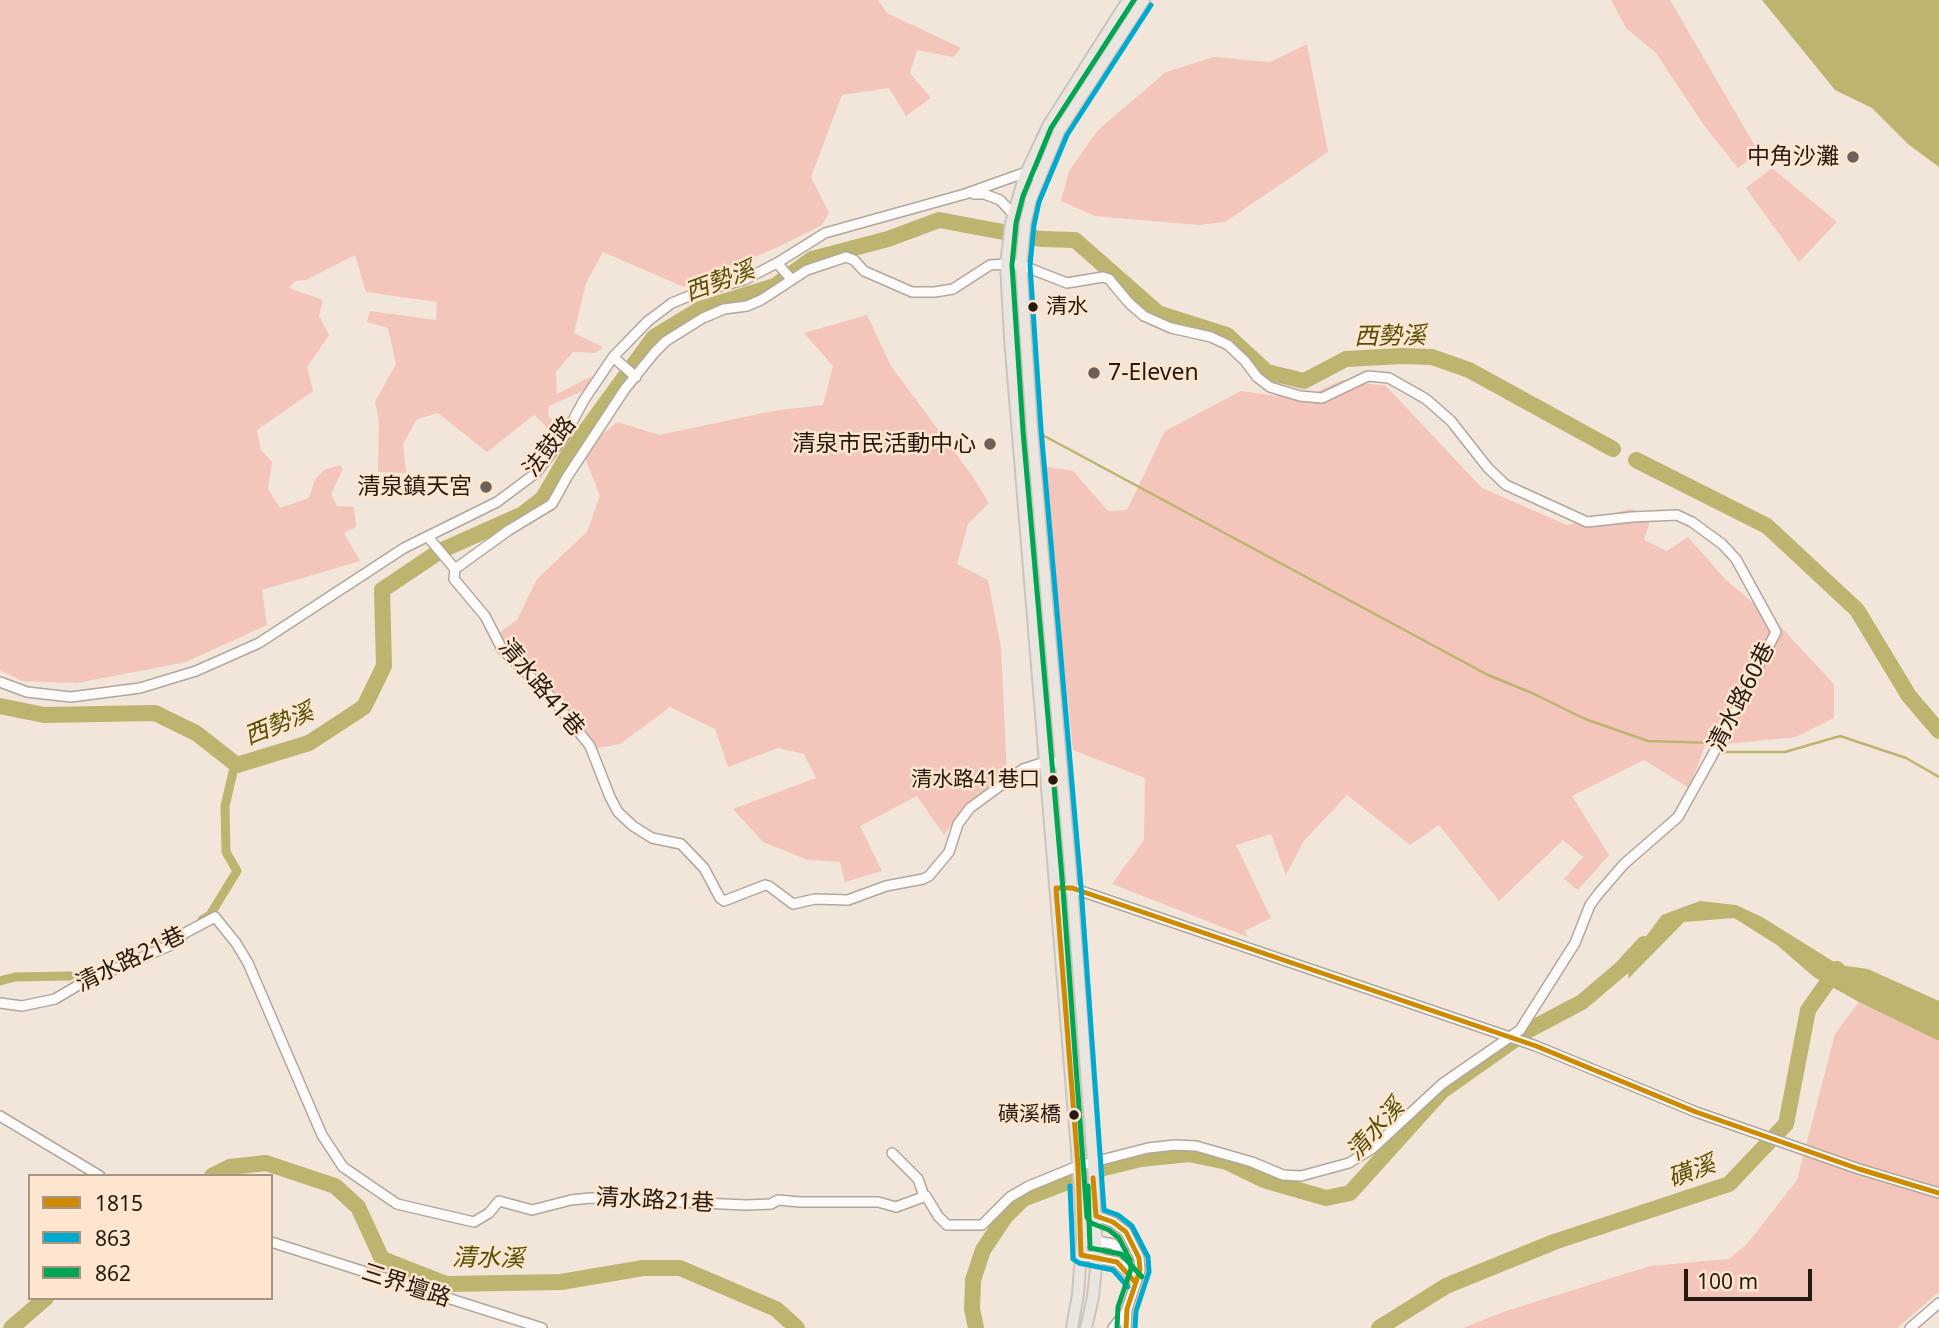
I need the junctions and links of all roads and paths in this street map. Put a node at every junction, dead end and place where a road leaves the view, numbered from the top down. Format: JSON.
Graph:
{"nodes":[{"id":1,"x":1128,"y":0,"type":"edge"},
{"id":2,"x":1144,"y":0,"type":"edge"},
{"id":3,"x":1025,"y":175,"type":"junction"},
{"id":4,"x":1039,"y":175,"type":"junction"},
{"id":5,"x":965,"y":194,"type":"junction"},
{"id":6,"x":1012,"y":218,"type":"junction"},
{"id":7,"x":778,"y":263,"type":"junction"},
{"id":8,"x":1006,"y":264,"type":"junction"},
{"id":9,"x":1021,"y":265,"type":"junction"},
{"id":10,"x":792,"y":281,"type":"junction"},
{"id":11,"x":613,"y":357,"type":"junction"},
{"id":12,"x":636,"y":377,"type":"junction"},
{"id":13,"x":428,"y":537,"type":"junction"},
{"id":14,"x":455,"y":569,"type":"junction"},
{"id":15,"x":0,"y":682,"type":"edge"},
{"id":16,"x":1045,"y":762,"type":"junction"},
{"id":17,"x":1060,"y":764,"type":"junction"},
{"id":18,"x":1056,"y":888,"type":"junction"},
{"id":19,"x":1072,"y":888,"type":"junction"},
{"id":20,"x":0,"y":1003,"type":"edge"},
{"id":21,"x":1510,"y":1038,"type":"junction"},
{"id":22,"x":0,"y":1116,"type":"edge"},
{"id":23,"x":892,"y":1153,"type":"dead end"},
{"id":24,"x":1093,"y":1165,"type":"junction"},
{"id":25,"x":1078,"y":1168,"type":"junction"},
{"id":26,"x":97,"y":1174,"type":"edge"},
{"id":27,"x":1939,"y":1193,"type":"edge"},
{"id":28,"x":924,"y":1196,"type":"junction"},
{"id":29,"x":1096,"y":1216,"type":"junction"},
{"id":30,"x":1097,"y":1241,"type":"junction"},
{"id":31,"x":1082,"y":1242,"type":"junction"},
{"id":32,"x":273,"y":1243,"type":"edge"},
{"id":33,"x":1081,"y":1255,"type":"junction"},
{"id":34,"x":1097,"y":1257,"type":"junction"},
{"id":35,"x":1135,"y":1282,"type":"junction"},
{"id":36,"x":1939,"y":1303,"type":"edge"},
{"id":37,"x":1127,"y":1309,"type":"junction"},
{"id":38,"x":542,"y":1328,"type":"edge"},
{"id":39,"x":1072,"y":1328,"type":"edge"},
{"id":40,"x":1086,"y":1328,"type":"edge"},
{"id":41,"x":1113,"y":1328,"type":"edge"},
{"id":42,"x":1126,"y":1328,"type":"edge"},
{"id":43,"x":1910,"y":1328,"type":"edge"}],
"edges":[{"from":1,"to":3,"type":"main road"},
{"from":2,"to":4,"type":"main road"},
{"from":3,"to":4,"type":"street","name":"法鼓路"},
{"from":3,"to":5,"type":"street","name":"法鼓路"},
{"from":3,"to":6,"type":"main road"},
{"from":4,"to":9,"type":"main road"},
{"from":5,"to":6,"type":"street"},
{"from":5,"to":7,"type":"street","name":"法鼓路"},
{"from":6,"to":8,"type":"main road"},
{"from":7,"to":10,"type":"street"},
{"from":7,"to":11,"type":"street","name":"法鼓路"},
{"from":8,"to":9,"type":"street","name":"清水路60巷"},
{"from":8,"to":10,"type":"street"},
{"from":8,"to":16,"type":"main road"},
{"from":9,"to":17,"type":"main road"},
{"from":9,"to":21,"type":"street","name":"清水路60巷"},
{"from":10,"to":12,"type":"street"},
{"from":11,"to":12,"type":"street"},
{"from":11,"to":13,"type":"street","name":"法鼓路"},
{"from":12,"to":14,"type":"street"},
{"from":13,"to":14,"type":"street","name":"清水路41巷"},
{"from":13,"to":15,"type":"street","name":"法鼓路"},
{"from":14,"to":16,"type":"street","name":"清水路41巷"},
{"from":16,"to":17,"type":"street"},
{"from":16,"to":18,"type":"main road"},
{"from":17,"to":19,"type":"main road"},
{"from":18,"to":19,"type":"street"},
{"from":18,"to":25,"type":"main road"},
{"from":19,"to":21,"type":"street"},
{"from":19,"to":24,"type":"main road"},
{"from":20,"to":28,"type":"street","name":"清水路21巷"},
{"from":21,"to":24,"type":"street"},
{"from":21,"to":27,"type":"street"},
{"from":22,"to":26,"type":"street"},
{"from":23,"to":28,"type":"street"},
{"from":24,"to":25,"type":"street"},
{"from":24,"to":29,"type":"main road"},
{"from":25,"to":28,"type":"street"},
{"from":25,"to":31,"type":"main road"},
{"from":29,"to":30,"type":"main road"},
{"from":29,"to":35,"type":"street"},
{"from":30,"to":31,"type":"street"},
{"from":30,"to":34,"type":"main road"},
{"from":30,"to":35,"type":"street"},
{"from":31,"to":33,"type":"main road"},
{"from":32,"to":38,"type":"street","name":"三界壇路"},
{"from":33,"to":34,"type":"street"},
{"from":33,"to":39,"type":"main road"},
{"from":34,"to":35,"type":"street"},
{"from":34,"to":40,"type":"main road"},
{"from":35,"to":37,"type":"street"},
{"from":36,"to":43,"type":"street"},
{"from":37,"to":41,"type":"street"},
{"from":37,"to":42,"type":"street"}]}
